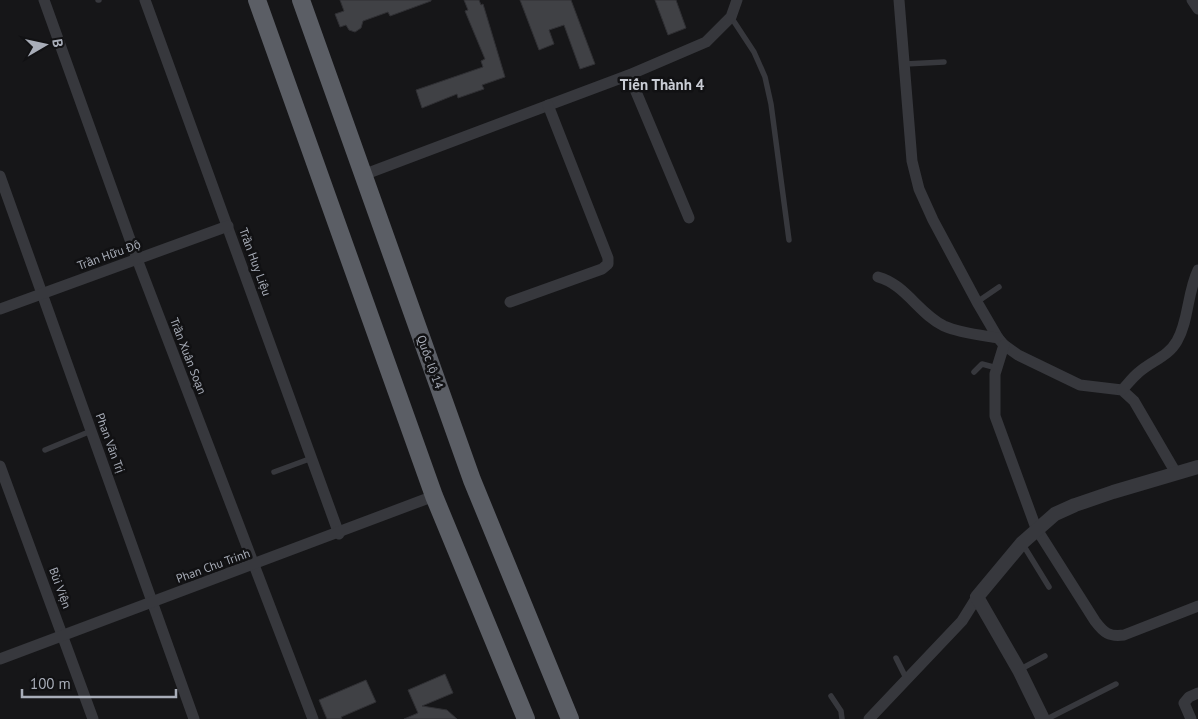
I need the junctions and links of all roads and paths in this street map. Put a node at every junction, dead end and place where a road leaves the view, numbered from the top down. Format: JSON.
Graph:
{"nodes":[{"id":1,"x":44,"y":0,"type":"edge"},
{"id":2,"x":146,"y":0,"type":"edge"},
{"id":3,"x":258,"y":0,"type":"edge"},
{"id":4,"x":301,"y":0,"type":"edge"},
{"id":5,"x":737,"y":0,"type":"edge"},
{"id":6,"x":899,"y":0,"type":"edge"},
{"id":7,"x":1192,"y":0,"type":"edge"},
{"id":8,"x":1198,"y":9,"type":"edge"},
{"id":9,"x":731,"y":17,"type":"junction"},
{"id":10,"x":944,"y":62,"type":"dead end"},
{"id":11,"x":905,"y":64,"type":"junction"},
{"id":12,"x":629,"y":75,"type":"junction"},
{"id":13,"x":548,"y":105,"type":"junction"},
{"id":14,"x":364,"y":175,"type":"junction"},
{"id":15,"x":0,"y":176,"type":"edge"},
{"id":16,"x":689,"y":218,"type":"dead end"},
{"id":17,"x":228,"y":226,"type":"junction"},
{"id":18,"x":789,"y":240,"type":"dead end"},
{"id":19,"x":137,"y":259,"type":"junction"},
{"id":20,"x":1198,"y":270,"type":"edge"},
{"id":21,"x":878,"y":277,"type":"dead end"},
{"id":22,"x":999,"y":287,"type":"dead end"},
{"id":23,"x":42,"y":294,"type":"junction"},
{"id":24,"x":510,"y":302,"type":"dead end"},
{"id":25,"x":977,"y":302,"type":"junction"},
{"id":26,"x":0,"y":309,"type":"edge"},
{"id":27,"x":1001,"y":341,"type":"junction"},
{"id":28,"x":997,"y":368,"type":"junction"},
{"id":29,"x":974,"y":372,"type":"dead end"},
{"id":30,"x":1122,"y":390,"type":"junction"},
{"id":31,"x":91,"y":432,"type":"junction"},
{"id":32,"x":44,"y":450,"type":"dead end"},
{"id":33,"x":312,"y":458,"type":"junction"},
{"id":34,"x":0,"y":466,"type":"edge"},
{"id":35,"x":1198,"y":467,"type":"edge"},
{"id":36,"x":274,"y":472,"type":"dead end"},
{"id":37,"x":1176,"y":473,"type":"junction"},
{"id":38,"x":434,"y":496,"type":"junction"},
{"id":39,"x":1036,"y":528,"type":"junction"},
{"id":40,"x":339,"y":534,"type":"junction"},
{"id":41,"x":1022,"y":543,"type":"junction"},
{"id":42,"x":254,"y":565,"type":"junction"},
{"id":43,"x":1049,"y":587,"type":"dead end"},
{"id":44,"x":977,"y":597,"type":"junction"},
{"id":45,"x":152,"y":603,"type":"junction"},
{"id":46,"x":1198,"y":606,"type":"edge"},
{"id":47,"x":63,"y":636,"type":"junction"},
{"id":48,"x":1044,"y":656,"type":"dead end"},
{"id":49,"x":896,"y":658,"type":"dead end"},
{"id":50,"x":0,"y":660,"type":"edge"},
{"id":51,"x":1019,"y":670,"type":"junction"},
{"id":52,"x":907,"y":680,"type":"junction"},
{"id":53,"x":1116,"y":684,"type":"dead end"},
{"id":54,"x":1198,"y":693,"type":"edge"},
{"id":55,"x":831,"y":696,"type":"dead end"},
{"id":56,"x":94,"y":719,"type":"edge"},
{"id":57,"x":194,"y":719,"type":"edge"},
{"id":58,"x":312,"y":719,"type":"edge"},
{"id":59,"x":526,"y":719,"type":"edge"},
{"id":60,"x":570,"y":719,"type":"edge"},
{"id":61,"x":842,"y":719,"type":"edge"},
{"id":62,"x":869,"y":719,"type":"edge"},
{"id":63,"x":1043,"y":719,"type":"edge"},
{"id":64,"x":1047,"y":719,"type":"edge"},
{"id":65,"x":1191,"y":719,"type":"edge"}],
"edges":[{"from":1,"to":19,"type":"street","name":"Trần Xuân Soạn"},
{"from":2,"to":17,"type":"street","name":"Trần Huy Liệu"},
{"from":3,"to":38,"type":"highway"},
{"from":4,"to":14,"type":"highway","name":"Quốc lộ 14"},
{"from":5,"to":9,"type":"street"},
{"from":6,"to":11,"type":"street"},
{"from":7,"to":8,"type":"street"},
{"from":9,"to":12,"type":"street"},
{"from":9,"to":18,"type":"lane"},
{"from":10,"to":11,"type":"lane"},
{"from":11,"to":25,"type":"street"},
{"from":12,"to":13,"type":"street"},
{"from":12,"to":16,"type":"street"},
{"from":13,"to":14,"type":"street"},
{"from":13,"to":24,"type":"street"},
{"from":14,"to":60,"type":"highway","name":"Quốc lộ 14"},
{"from":15,"to":23,"type":"street","name":"Phan Văn Trị"},
{"from":17,"to":19,"type":"street","name":"Trần Hữu Độ"},
{"from":17,"to":33,"type":"street","name":"Trần Huy Liệu"},
{"from":19,"to":23,"type":"street","name":"Trần Hữu Độ"},
{"from":19,"to":42,"type":"street","name":"Trần Xuân Soạn"},
{"from":20,"to":30,"type":"street"},
{"from":21,"to":27,"type":"street"},
{"from":22,"to":25,"type":"lane"},
{"from":23,"to":26,"type":"street","name":"Trần Hữu Độ"},
{"from":23,"to":31,"type":"street","name":"Phan Văn Trị"},
{"from":25,"to":27,"type":"street"},
{"from":27,"to":28,"type":"street"},
{"from":27,"to":30,"type":"street"},
{"from":28,"to":29,"type":"lane"},
{"from":28,"to":39,"type":"street"},
{"from":30,"to":37,"type":"street"},
{"from":31,"to":32,"type":"lane"},
{"from":31,"to":45,"type":"street","name":"Phan Văn Trị"},
{"from":33,"to":36,"type":"lane"},
{"from":33,"to":40,"type":"street","name":"Trần Huy Liệu"},
{"from":34,"to":47,"type":"street","name":"Bùi Viện"},
{"from":35,"to":37,"type":"street"},
{"from":37,"to":39,"type":"street"},
{"from":38,"to":40,"type":"street","name":"Phan Chu Trinh"},
{"from":38,"to":59,"type":"highway"},
{"from":39,"to":41,"type":"street"},
{"from":39,"to":46,"type":"street"},
{"from":40,"to":42,"type":"street","name":"Phan Chu Trinh"},
{"from":41,"to":43,"type":"lane"},
{"from":41,"to":44,"type":"street"},
{"from":42,"to":45,"type":"street","name":"Phan Chu Trinh"},
{"from":42,"to":58,"type":"street","name":"Trần Xuân Soạn"},
{"from":44,"to":51,"type":"street"},
{"from":44,"to":52,"type":"street"},
{"from":45,"to":47,"type":"street","name":"Phan Chu Trinh"},
{"from":45,"to":57,"type":"street","name":"Phan Văn Trị"},
{"from":47,"to":50,"type":"street","name":"Phan Chu Trinh"},
{"from":47,"to":56,"type":"street","name":"Bùi Viện"},
{"from":48,"to":51,"type":"lane"},
{"from":49,"to":52,"type":"lane"},
{"from":51,"to":63,"type":"street"},
{"from":52,"to":62,"type":"street"},
{"from":53,"to":64,"type":"lane"},
{"from":54,"to":65,"type":"street"},
{"from":55,"to":61,"type":"lane"}]}
